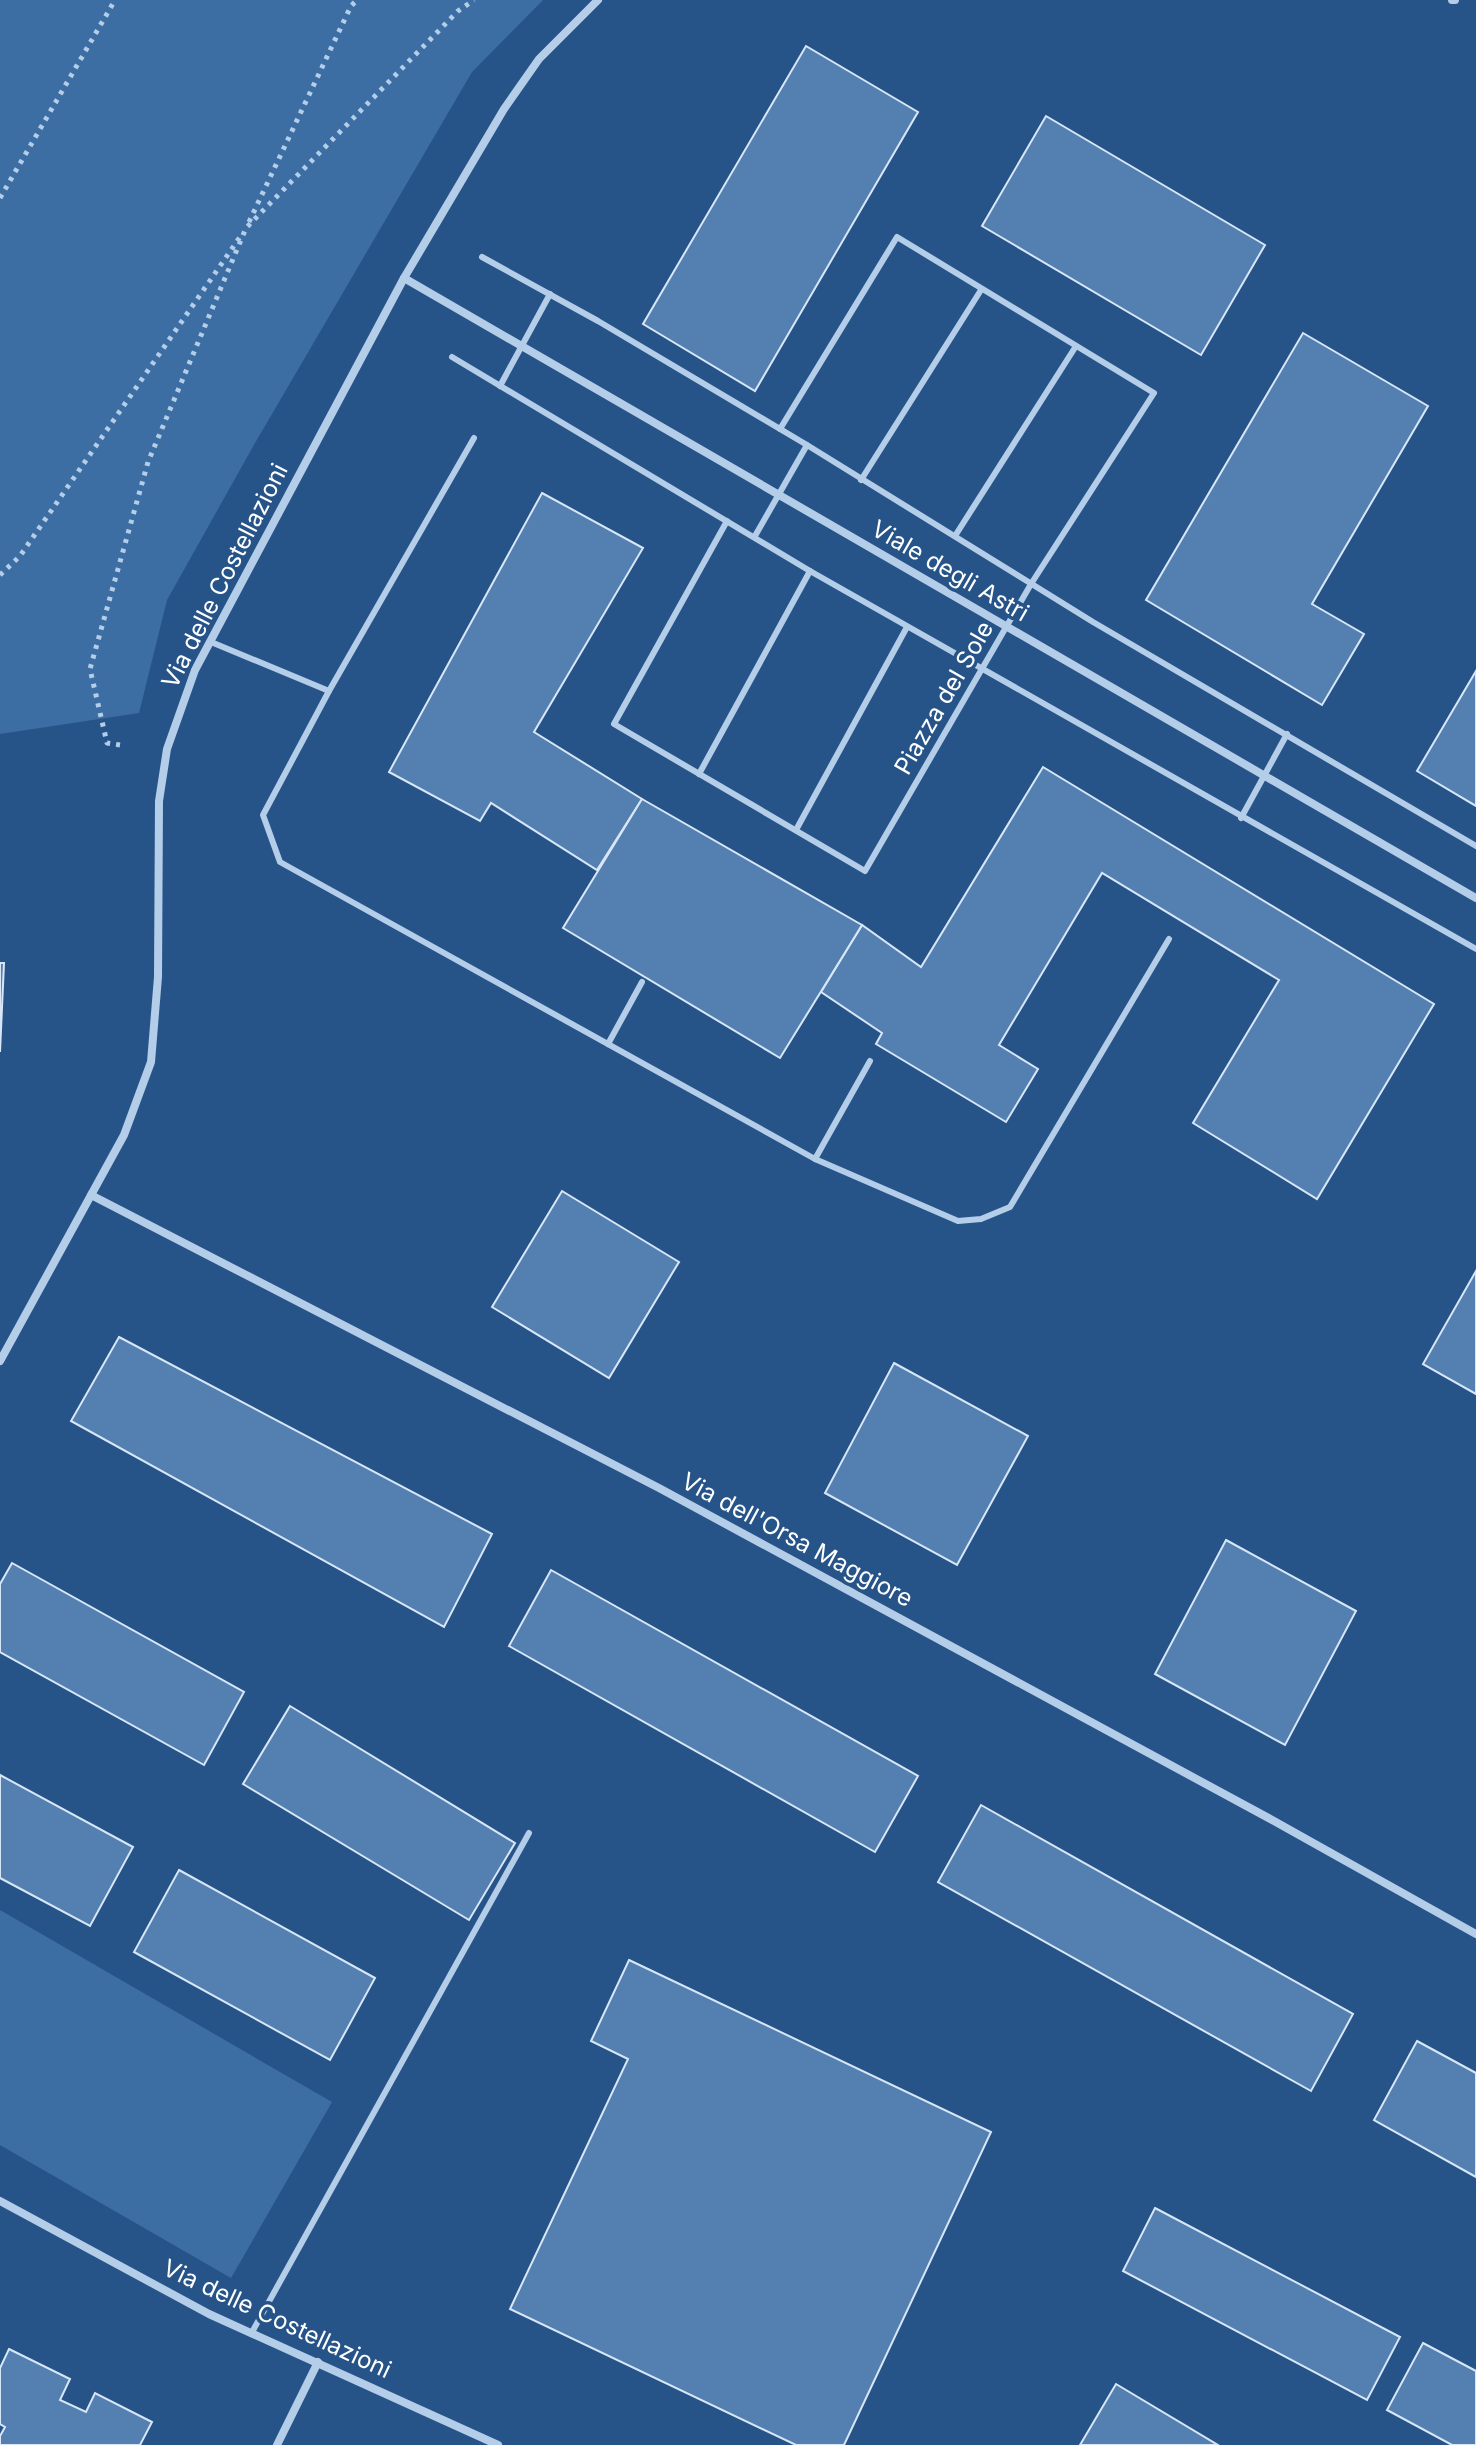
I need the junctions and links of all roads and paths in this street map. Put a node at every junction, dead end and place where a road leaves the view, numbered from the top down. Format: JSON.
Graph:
{"nodes":[{"id":1,"x":115,"y":0,"type":"edge"},
{"id":2,"x":357,"y":0,"type":"edge"},
{"id":3,"x":474,"y":0,"type":"edge"},
{"id":4,"x":598,"y":0,"type":"edge"},
{"id":5,"x":0,"y":198,"type":"edge"},
{"id":6,"x":246,"y":228,"type":"junction"},
{"id":7,"x":482,"y":257,"type":"dead end"},
{"id":8,"x":404,"y":278,"type":"junction"},
{"id":9,"x":981,"y":290,"type":"junction"},
{"id":10,"x":550,"y":294,"type":"junction"},
{"id":11,"x":1076,"y":346,"type":"junction"},
{"id":12,"x":522,"y":348,"type":"junction"},
{"id":13,"x":452,"y":357,"type":"dead end"},
{"id":14,"x":500,"y":386,"type":"junction"},
{"id":15,"x":780,"y":429,"type":"junction"},
{"id":16,"x":474,"y":438,"type":"dead end"},
{"id":17,"x":807,"y":445,"type":"junction"},
{"id":18,"x":861,"y":480,"type":"junction"},
{"id":19,"x":778,"y":494,"type":"junction"},
{"id":20,"x":727,"y":521,"type":"junction"},
{"id":21,"x":755,"y":536,"type":"junction"},
{"id":22,"x":955,"y":536,"type":"junction"},
{"id":23,"x":810,"y":571,"type":"junction"},
{"id":24,"x":0,"y":575,"type":"edge"},
{"id":25,"x":1031,"y":584,"type":"junction"},
{"id":26,"x":1007,"y":626,"type":"junction"},
{"id":27,"x":907,"y":627,"type":"junction"},
{"id":28,"x":211,"y":642,"type":"junction"},
{"id":29,"x":982,"y":668,"type":"junction"},
{"id":30,"x":329,"y":691,"type":"junction"},
{"id":31,"x":1287,"y":734,"type":"junction"},
{"id":32,"x":120,"y":745,"type":"dead end"},
{"id":33,"x":699,"y":774,"type":"junction"},
{"id":34,"x":1264,"y":776,"type":"junction"},
{"id":35,"x":1241,"y":818,"type":"junction"},
{"id":36,"x":796,"y":830,"type":"junction"},
{"id":37,"x":1476,"y":846,"type":"edge"},
{"id":38,"x":1476,"y":898,"type":"edge"},
{"id":39,"x":1169,"y":939,"type":"dead end"},
{"id":40,"x":1476,"y":949,"type":"edge"},
{"id":41,"x":642,"y":982,"type":"dead end"},
{"id":42,"x":608,"y":1044,"type":"junction"},
{"id":43,"x":870,"y":1061,"type":"dead end"},
{"id":44,"x":815,"y":1159,"type":"junction"},
{"id":45,"x":91,"y":1195,"type":"junction"},
{"id":46,"x":0,"y":1361,"type":"edge"},
{"id":47,"x":529,"y":1833,"type":"dead end"},
{"id":48,"x":1476,"y":1934,"type":"edge"},
{"id":49,"x":0,"y":2201,"type":"edge"},
{"id":50,"x":251,"y":2334,"type":"junction"},
{"id":51,"x":318,"y":2362,"type":"junction"},
{"id":52,"x":277,"y":2445,"type":"edge"},
{"id":53,"x":498,"y":2445,"type":"edge"}],
"edges":[{"from":1,"to":5,"type":"path"},
{"from":2,"to":6,"type":"path"},
{"from":3,"to":6,"type":"path"},
{"from":4,"to":8,"type":"street","name":"Via delle Costellazioni"},
{"from":6,"to":24,"type":"path"},
{"from":6,"to":32,"type":"path"},
{"from":7,"to":10,"type":"lane"},
{"from":8,"to":12,"type":"street","name":"Viale degli Astri"},
{"from":8,"to":28,"type":"street","name":"Via delle Costellazioni"},
{"from":9,"to":11,"type":"lane","name":"Piazza del Sole"},
{"from":9,"to":15,"type":"lane","name":"Piazza del Sole"},
{"from":9,"to":18,"type":"lane"},
{"from":10,"to":12,"type":"lane"},
{"from":10,"to":15,"type":"lane"},
{"from":11,"to":22,"type":"lane"},
{"from":11,"to":25,"type":"lane","name":"Piazza del Sole"},
{"from":12,"to":14,"type":"lane"},
{"from":12,"to":19,"type":"street","name":"Viale degli Astri"},
{"from":13,"to":14,"type":"lane"},
{"from":14,"to":20,"type":"lane"},
{"from":15,"to":17,"type":"lane"},
{"from":16,"to":30,"type":"lane"},
{"from":17,"to":18,"type":"lane"},
{"from":17,"to":19,"type":"lane"},
{"from":18,"to":22,"type":"lane"},
{"from":19,"to":21,"type":"lane"},
{"from":19,"to":26,"type":"street","name":"Viale degli Astri"},
{"from":20,"to":21,"type":"lane"},
{"from":20,"to":33,"type":"lane","name":"Piazza del Sole"},
{"from":21,"to":23,"type":"lane"},
{"from":22,"to":25,"type":"lane"},
{"from":23,"to":27,"type":"lane"},
{"from":23,"to":33,"type":"lane"},
{"from":25,"to":26,"type":"lane","name":"Piazza del Sole"},
{"from":25,"to":31,"type":"lane"},
{"from":26,"to":29,"type":"lane","name":"Piazza del Sole"},
{"from":26,"to":34,"type":"street","name":"Viale degli Astri"},
{"from":27,"to":29,"type":"lane"},
{"from":27,"to":36,"type":"lane"},
{"from":28,"to":30,"type":"lane"},
{"from":28,"to":45,"type":"street","name":"Via delle Costellazioni"},
{"from":29,"to":35,"type":"lane"},
{"from":29,"to":36,"type":"lane","name":"Piazza del Sole"},
{"from":30,"to":42,"type":"lane"},
{"from":31,"to":34,"type":"lane"},
{"from":31,"to":37,"type":"lane"},
{"from":33,"to":36,"type":"lane","name":"Piazza del Sole"},
{"from":34,"to":35,"type":"lane"},
{"from":34,"to":38,"type":"street","name":"Viale degli Astri"},
{"from":35,"to":40,"type":"lane"},
{"from":39,"to":44,"type":"lane"},
{"from":41,"to":42,"type":"lane"},
{"from":42,"to":44,"type":"lane"},
{"from":43,"to":44,"type":"lane"},
{"from":45,"to":46,"type":"street","name":"Via delle Costellazioni"},
{"from":45,"to":48,"type":"street","name":"Via dell'Orsa Maggiore"},
{"from":47,"to":50,"type":"lane"},
{"from":49,"to":50,"type":"street","name":"Via delle Costellazioni"},
{"from":50,"to":51,"type":"street","name":"Via delle Costellazioni"},
{"from":51,"to":52,"type":"street"},
{"from":51,"to":53,"type":"street","name":"Via delle Costellazioni"}]}
